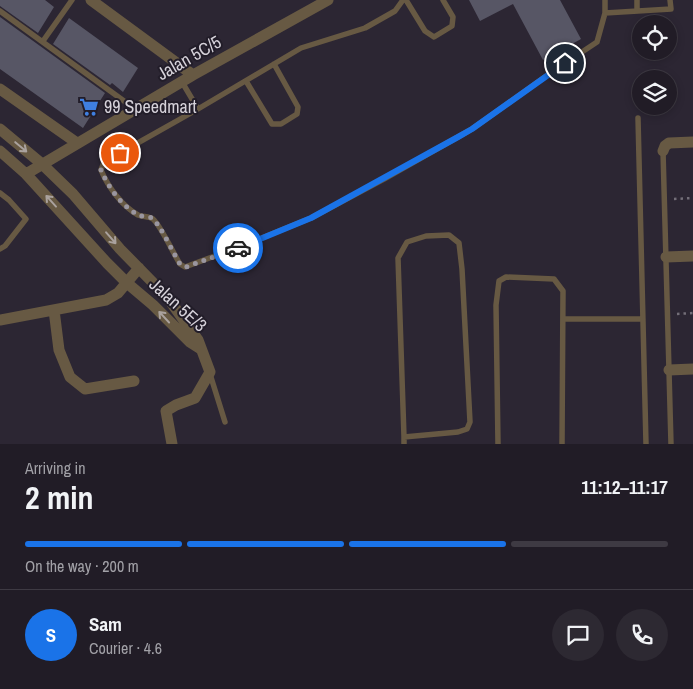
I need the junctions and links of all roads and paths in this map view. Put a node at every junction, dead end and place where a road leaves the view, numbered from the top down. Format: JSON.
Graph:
{"nodes":[{"id":1,"x":72,"y":0,"type":"edge"},
{"id":2,"x":111,"y":0,"type":"edge"},
{"id":3,"x":328,"y":0,"type":"edge"},
{"id":4,"x":404,"y":0,"type":"edge"},
{"id":5,"x":443,"y":0,"type":"edge"},
{"id":6,"x":605,"y":0,"type":"edge"},
{"id":7,"x":637,"y":0,"type":"edge"},
{"id":8,"x":670,"y":0,"type":"edge"},
{"id":9,"x":96,"y":3,"type":"edge"},
{"id":10,"x":0,"y":11,"type":"edge"},
{"id":11,"x":637,"y":11,"type":"junction"},
{"id":12,"x":605,"y":12,"type":"junction"},
{"id":13,"x":43,"y":42,"type":"junction"},
{"id":14,"x":274,"y":64,"type":"junction"},
{"id":15,"x":193,"y":75,"type":"junction"},
{"id":16,"x":246,"y":81,"type":"junction"},
{"id":17,"x":182,"y":82,"type":"junction"},
{"id":18,"x":0,"y":89,"type":"edge"},
{"id":19,"x":135,"y":109,"type":"junction"},
{"id":20,"x":198,"y":109,"type":"junction"},
{"id":21,"x":638,"y":118,"type":"dead end"},
{"id":22,"x":0,"y":129,"type":"edge"},
{"id":23,"x":693,"y":142,"type":"edge"},
{"id":24,"x":76,"y":143,"type":"junction"},
{"id":25,"x":0,"y":151,"type":"edge"},
{"id":26,"x":663,"y":151,"type":"joint"},
{"id":27,"x":42,"y":164,"type":"junction"},
{"id":28,"x":26,"y":174,"type":"junction"},
{"id":29,"x":0,"y":193,"type":"edge"},
{"id":30,"x":693,"y":198,"type":"edge"},
{"id":31,"x":664,"y":199,"type":"junction"},
{"id":32,"x":0,"y":249,"type":"edge"},
{"id":33,"x":693,"y":256,"type":"edge"},
{"id":34,"x":666,"y":257,"type":"junction"},
{"id":35,"x":139,"y":268,"type":"junction"},
{"id":36,"x":127,"y":283,"type":"junction"},
{"id":37,"x":54,"y":310,"type":"junction"},
{"id":38,"x":693,"y":313,"type":"edge"},
{"id":39,"x":668,"y":315,"type":"junction"},
{"id":40,"x":563,"y":319,"type":"junction"},
{"id":41,"x":643,"y":319,"type":"junction"},
{"id":42,"x":0,"y":320,"type":"edge"},
{"id":43,"x":200,"y":348,"type":"junction"},
{"id":44,"x":693,"y":369,"type":"edge"},
{"id":45,"x":669,"y":370,"type":"junction"},
{"id":46,"x":210,"y":372,"type":"junction"},
{"id":47,"x":134,"y":381,"type":"dead end"},
{"id":48,"x":224,"y":422,"type":"dead end"},
{"id":49,"x":404,"y":441,"type":"edge"},
{"id":50,"x":172,"y":444,"type":"edge"},
{"id":51,"x":498,"y":444,"type":"edge"},
{"id":52,"x":562,"y":444,"type":"edge"},
{"id":53,"x":646,"y":444,"type":"edge"},
{"id":54,"x":671,"y":444,"type":"edge"}],
"edges":[{"from":1,"to":13,"type":"lane"},
{"from":2,"to":9,"type":"street"},
{"from":3,"to":15,"type":"street","name":"Jalan 5C/5"},
{"from":4,"to":5,"type":"lane"},
{"from":4,"to":14,"type":"lane"},
{"from":6,"to":12,"type":"lane"},
{"from":7,"to":11,"type":"lane"},
{"from":8,"to":11,"type":"lane"},
{"from":9,"to":15,"type":"street"},
{"from":10,"to":13,"type":"lane"},
{"from":11,"to":12,"type":"lane"},
{"from":12,"to":20,"type":"lane"},
{"from":13,"to":19,"type":"lane"},
{"from":14,"to":16,"type":"lane"},
{"from":14,"to":16,"type":"lane"},
{"from":15,"to":17,"type":"street","name":"Jalan 5C/5"},
{"from":16,"to":20,"type":"lane"},
{"from":17,"to":19,"type":"street","name":"Jalan 5C/5"},
{"from":17,"to":20,"type":"lane"},
{"from":18,"to":24,"type":"street"},
{"from":19,"to":24,"type":"street","name":"Jalan 5C/5"},
{"from":21,"to":41,"type":"lane"},
{"from":22,"to":27,"type":"street","name":"Jalan 5E/3","one_way":true},
{"from":23,"to":26,"type":"street"},
{"from":24,"to":27,"type":"street","name":"Jalan 5C/5"},
{"from":25,"to":28,"type":"street","name":"Jalan 5E/3"},
{"from":26,"to":31,"type":"lane"},
{"from":27,"to":28,"type":"street"},
{"from":27,"to":35,"type":"street","name":"Jalan 5E/3","one_way":true},
{"from":36,"to":28,"type":"street","name":"Jalan 5E/3","one_way":true},
{"from":29,"to":32,"type":"lane"},
{"from":30,"to":31,"type":"path"},
{"from":31,"to":34,"type":"lane"},
{"from":33,"to":34,"type":"street"},
{"from":34,"to":39,"type":"lane"},
{"from":35,"to":36,"type":"street"},
{"from":35,"to":43,"type":"street","name":"Jalan 5E/3"},
{"from":36,"to":37,"type":"street"},
{"from":43,"to":36,"type":"street","name":"Jalan 5E/3","one_way":true},
{"from":37,"to":42,"type":"street"},
{"from":37,"to":47,"type":"street"},
{"from":38,"to":39,"type":"path"},
{"from":39,"to":45,"type":"lane"},
{"from":40,"to":41,"type":"lane"},
{"from":40,"to":51,"type":"lane"},
{"from":40,"to":52,"type":"lane"},
{"from":41,"to":53,"type":"lane"},
{"from":43,"to":46,"type":"street"},
{"from":44,"to":45,"type":"street"},
{"from":45,"to":54,"type":"lane"},
{"from":46,"to":48,"type":"lane"},
{"from":46,"to":50,"type":"street"},
{"from":49,"to":49,"type":"lane"}]}
